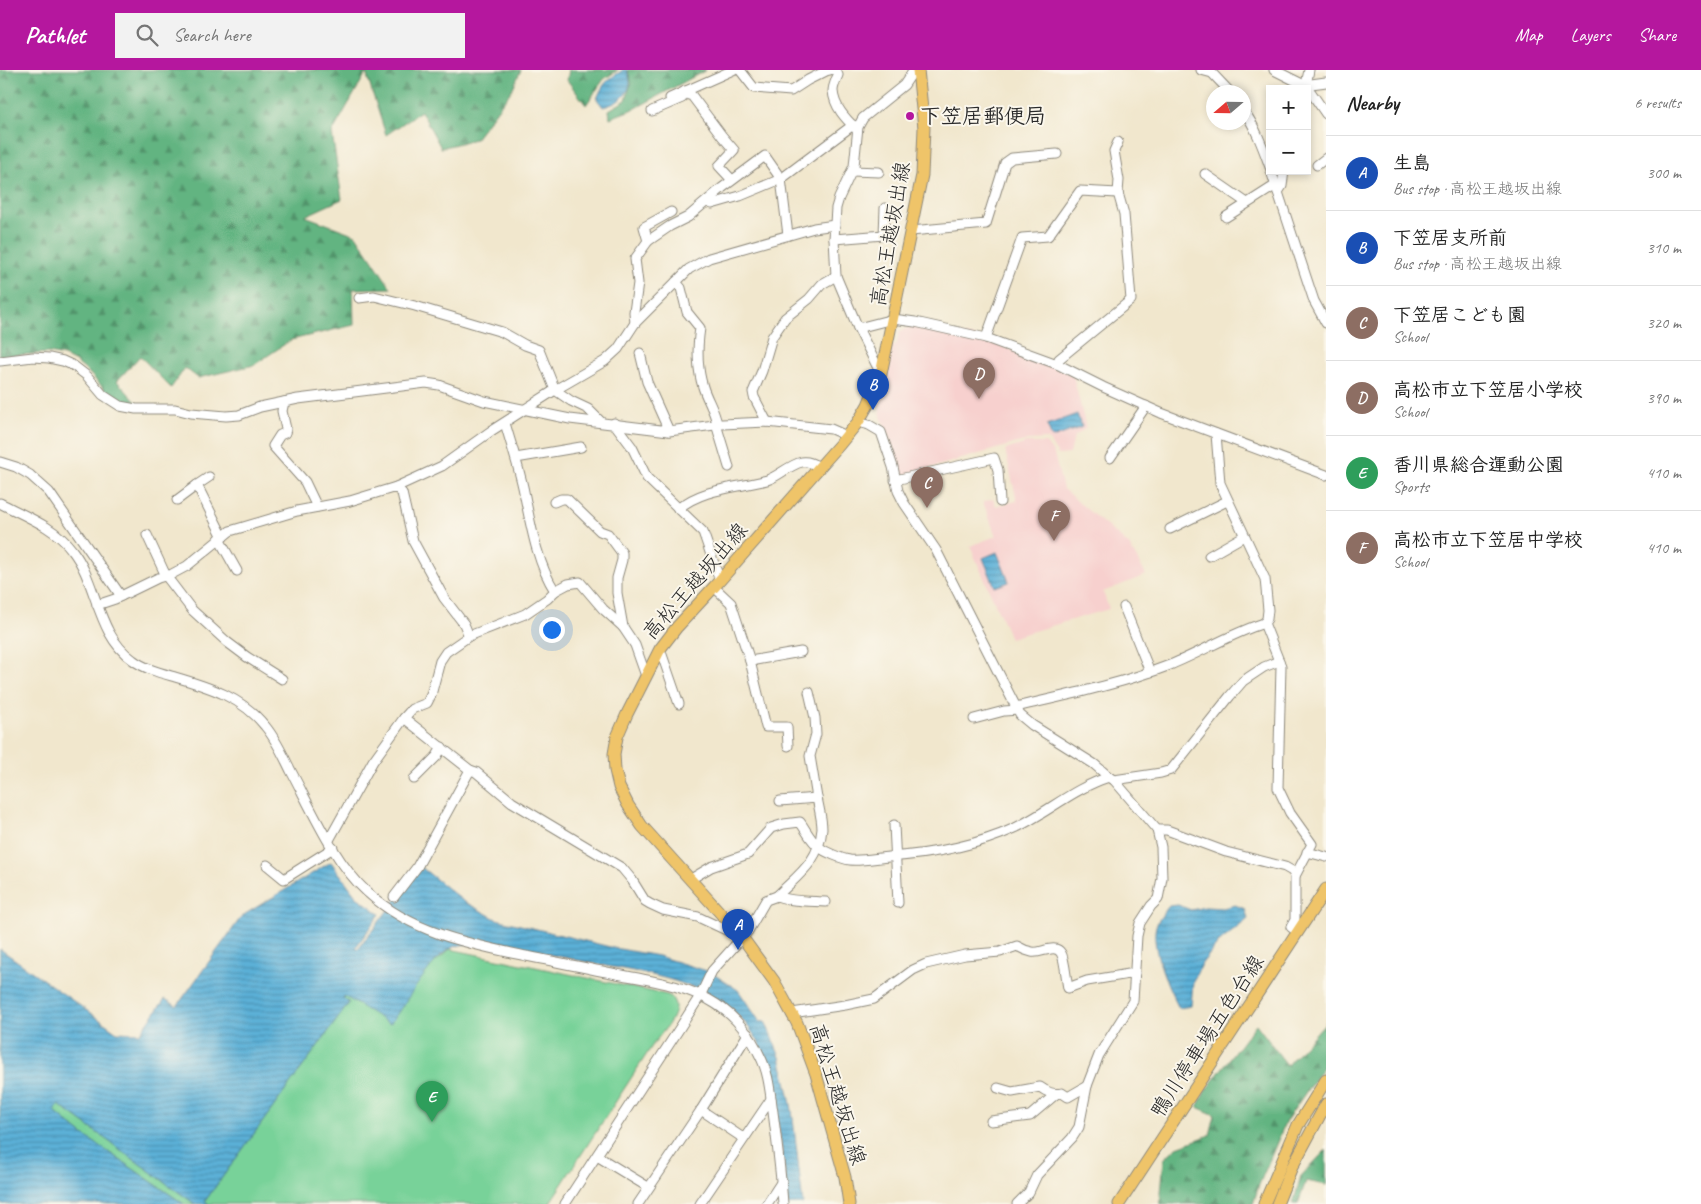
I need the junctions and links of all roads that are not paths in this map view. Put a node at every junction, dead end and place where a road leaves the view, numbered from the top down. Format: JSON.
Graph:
{"nodes":[{"id":1,"x":733,"y":70,"type":"edge"},
{"id":2,"x":740,"y":70,"type":"edge"},
{"id":3,"x":834,"y":70,"type":"edge"},
{"id":4,"x":914,"y":70,"type":"edge"},
{"id":5,"x":918,"y":70,"type":"edge"},
{"id":6,"x":1201,"y":70,"type":"edge"},
{"id":7,"x":1274,"y":70,"type":"edge"},
{"id":8,"x":1309,"y":70,"type":"edge"},
{"id":9,"x":1326,"y":82,"type":"edge"},
{"id":10,"x":1223,"y":85,"type":"edge"},
{"id":11,"x":1306,"y":85,"type":"junction"},
{"id":12,"x":1311,"y":92,"type":"edge"},
{"id":13,"x":687,"y":93,"type":"junction"},
{"id":14,"x":670,"y":98,"type":"dead end"},
{"id":15,"x":652,"y":111,"type":"dead end"},
{"id":16,"x":1326,"y":114,"type":"edge"},
{"id":17,"x":1251,"y":121,"type":"edge"},
{"id":18,"x":855,"y":128,"type":"junction"},
{"id":19,"x":1118,"y":142,"type":"dead end"},
{"id":20,"x":1057,"y":154,"type":"dead end"},
{"id":21,"x":1266,"y":156,"type":"edge"},
{"id":22,"x":1326,"y":158,"type":"edge"},
{"id":23,"x":1317,"y":165,"type":"dead end"},
{"id":24,"x":852,"y":171,"type":"junction"},
{"id":25,"x":879,"y":172,"type":"dead end"},
{"id":26,"x":1205,"y":174,"type":"dead end"},
{"id":27,"x":1272,"y":175,"type":"edge"},
{"id":28,"x":1283,"y":175,"type":"edge"},
{"id":29,"x":781,"y":179,"type":"junction"},
{"id":30,"x":732,"y":180,"type":"junction"},
{"id":31,"x":1277,"y":188,"type":"junction"},
{"id":32,"x":1118,"y":193,"type":"junction"},
{"id":33,"x":707,"y":202,"type":"junction"},
{"id":34,"x":1247,"y":204,"type":"junction"},
{"id":35,"x":885,"y":208,"type":"dead end"},
{"id":36,"x":670,"y":212,"type":"dead end"},
{"id":37,"x":1226,"y":217,"type":"dead end"},
{"id":38,"x":834,"y":225,"type":"junction"},
{"id":39,"x":911,"y":231,"type":"junction"},
{"id":40,"x":788,"y":235,"type":"junction"},
{"id":41,"x":834,"y":239,"type":"junction"},
{"id":42,"x":648,"y":241,"type":"junction"},
{"id":43,"x":836,"y":276,"type":"junction"},
{"id":44,"x":676,"y":282,"type":"junction"},
{"id":45,"x":359,"y":298,"type":"dead end"},
{"id":46,"x":893,"y":319,"type":"junction"},
{"id":47,"x":635,"y":323,"type":"junction"},
{"id":48,"x":1326,"y":323,"type":"edge"},
{"id":49,"x":858,"y":328,"type":"junction"},
{"id":50,"x":986,"y":338,"type":"junction"},
{"id":51,"x":640,"y":353,"type":"dead end"},
{"id":52,"x":0,"y":361,"type":"edge"},
{"id":53,"x":1056,"y":364,"type":"junction"},
{"id":54,"x":881,"y":374,"type":"junction"},
{"id":55,"x":554,"y":390,"type":"junction"},
{"id":56,"x":284,"y":402,"type":"junction"},
{"id":57,"x":1146,"y":406,"type":"junction"},
{"id":58,"x":525,"y":409,"type":"junction"},
{"id":59,"x":601,"y":422,"type":"junction"},
{"id":60,"x":767,"y":422,"type":"junction"},
{"id":61,"x":858,"y":422,"type":"junction"},
{"id":62,"x":505,"y":423,"type":"junction"},
{"id":63,"x":614,"y":424,"type":"junction"},
{"id":64,"x":716,"y":424,"type":"junction"},
{"id":65,"x":669,"y":430,"type":"junction"},
{"id":66,"x":1216,"y":434,"type":"junction"},
{"id":67,"x":847,"y":436,"type":"junction"},
{"id":68,"x":581,"y":447,"type":"dead end"},
{"id":69,"x":516,"y":458,"type":"junction"},
{"id":70,"x":1110,"y":458,"type":"dead end"},
{"id":71,"x":0,"y":462,"type":"edge"},
{"id":72,"x":729,"y":467,"type":"dead end"},
{"id":73,"x":820,"y":467,"type":"junction"},
{"id":74,"x":1326,"y":475,"type":"edge"},
{"id":75,"x":209,"y":477,"type":"dead end"},
{"id":76,"x":895,"y":480,"type":"junction"},
{"id":77,"x":197,"y":485,"type":"junction"},
{"id":78,"x":396,"y":487,"type":"junction"},
{"id":79,"x":177,"y":500,"type":"dead end"},
{"id":80,"x":1228,"y":501,"type":"junction"},
{"id":81,"x":554,"y":502,"type":"dead end"},
{"id":82,"x":1000,"y":502,"type":"dead end"},
{"id":83,"x":0,"y":503,"type":"edge"},
{"id":84,"x":316,"y":508,"type":"junction"},
{"id":85,"x":678,"y":509,"type":"junction"},
{"id":86,"x":1170,"y":529,"type":"dead end"},
{"id":87,"x":147,"y":535,"type":"dead end"},
{"id":88,"x":1244,"y":536,"type":"junction"},
{"id":89,"x":221,"y":538,"type":"junction"},
{"id":90,"x":1209,"y":556,"type":"dead end"},
{"id":91,"x":237,"y":571,"type":"dead end"},
{"id":92,"x":166,"y":576,"type":"junction"},
{"id":93,"x":717,"y":584,"type":"junction"},
{"id":94,"x":555,"y":591,"type":"junction"},
{"id":95,"x":121,"y":596,"type":"junction"},
{"id":96,"x":97,"y":605,"type":"junction"},
{"id":97,"x":1124,"y":607,"type":"dead end"},
{"id":98,"x":1264,"y":623,"type":"junction"},
{"id":99,"x":623,"y":627,"type":"junction"},
{"id":100,"x":469,"y":636,"type":"junction"},
{"id":101,"x":660,"y":650,"type":"junction"},
{"id":102,"x":801,"y":652,"type":"dead end"},
{"id":103,"x":750,"y":661,"type":"junction"},
{"id":104,"x":1279,"y":661,"type":"junction"},
{"id":105,"x":1150,"y":672,"type":"junction"},
{"id":106,"x":646,"y":676,"type":"junction"},
{"id":107,"x":282,"y":678,"type":"dead end"},
{"id":108,"x":809,"y":692,"type":"dead end"},
{"id":109,"x":680,"y":704,"type":"dead end"},
{"id":110,"x":1017,"y":708,"type":"junction"},
{"id":111,"x":404,"y":718,"type":"junction"},
{"id":112,"x":974,"y":719,"type":"dead end"},
{"id":113,"x":788,"y":746,"type":"dead end"},
{"id":114,"x":442,"y":747,"type":"junction"},
{"id":115,"x":470,"y":770,"type":"junction"},
{"id":116,"x":414,"y":779,"type":"dead end"},
{"id":117,"x":1111,"y":779,"type":"junction"},
{"id":118,"x":817,"y":798,"type":"junction"},
{"id":119,"x":780,"y":801,"type":"dead end"},
{"id":120,"x":894,"y":825,"type":"dead end"},
{"id":121,"x":1157,"y":830,"type":"junction"},
{"id":122,"x":333,"y":847,"type":"junction"},
{"id":123,"x":819,"y":848,"type":"junction"},
{"id":124,"x":1307,"y":852,"type":"junction"},
{"id":125,"x":895,"y":857,"type":"junction"},
{"id":126,"x":1326,"y":857,"type":"edge"},
{"id":127,"x":267,"y":865,"type":"dead end"},
{"id":128,"x":1295,"y":876,"type":"junction"},
{"id":129,"x":692,"y":879,"type":"junction"},
{"id":130,"x":1326,"y":888,"type":"edge"},
{"id":131,"x":778,"y":896,"type":"junction"},
{"id":132,"x":394,"y":897,"type":"dead end"},
{"id":133,"x":826,"y":902,"type":"dead end"},
{"id":134,"x":898,"y":903,"type":"dead end"},
{"id":135,"x":1298,"y":932,"type":"junction"},
{"id":136,"x":742,"y":937,"type":"junction"},
{"id":137,"x":1135,"y":973,"type":"junction"},
{"id":138,"x":700,"y":994,"type":"junction"},
{"id":139,"x":792,"y":1013,"type":"junction"},
{"id":140,"x":748,"y":1034,"type":"junction"},
{"id":141,"x":1326,"y":1080,"type":"edge"},
{"id":142,"x":1087,"y":1086,"type":"junction"},
{"id":143,"x":998,"y":1088,"type":"dead end"},
{"id":144,"x":1056,"y":1094,"type":"junction"},
{"id":145,"x":771,"y":1099,"type":"junction"},
{"id":146,"x":1326,"y":1104,"type":"edge"},
{"id":147,"x":701,"y":1110,"type":"junction"},
{"id":148,"x":990,"y":1121,"type":"dead end"},
{"id":149,"x":744,"y":1138,"type":"junction"},
{"id":150,"x":597,"y":1156,"type":"junction"},
{"id":151,"x":782,"y":1181,"type":"junction"},
{"id":152,"x":648,"y":1187,"type":"junction"},
{"id":153,"x":566,"y":1204,"type":"edge"},
{"id":154,"x":638,"y":1204,"type":"edge"},
{"id":155,"x":700,"y":1204,"type":"edge"},
{"id":156,"x":767,"y":1204,"type":"edge"},
{"id":157,"x":783,"y":1204,"type":"edge"},
{"id":158,"x":849,"y":1204,"type":"edge"},
{"id":159,"x":1017,"y":1204,"type":"edge"},
{"id":160,"x":1119,"y":1204,"type":"edge"},
{"id":161,"x":1264,"y":1204,"type":"edge"},
{"id":162,"x":1278,"y":1204,"type":"edge"}],
"edges":[{"from":1,"to":13,"type":"street"},
{"from":2,"to":3,"type":"street"},
{"from":3,"to":18,"type":"street"},
{"from":4,"to":18,"type":"street"},
{"from":5,"to":39,"type":"main road","name":"高松王越坂出線"},
{"from":6,"to":10,"type":"street"},
{"from":7,"to":11,"type":"street"},
{"from":8,"to":11,"type":"street"},
{"from":9,"to":11,"type":"street"},
{"from":12,"to":16,"type":"street"},
{"from":13,"to":14,"type":"street"},
{"from":13,"to":15,"type":"street"},
{"from":13,"to":30,"type":"street"},
{"from":17,"to":21,"type":"street"},
{"from":18,"to":24,"type":"street"},
{"from":18,"to":29,"type":"street"},
{"from":19,"to":32,"type":"street"},
{"from":20,"to":39,"type":"street"},
{"from":22,"to":23,"type":"street"},
{"from":24,"to":25,"type":"street"},
{"from":24,"to":38,"type":"street"},
{"from":26,"to":34,"type":"street"},
{"from":27,"to":31,"type":"street"},
{"from":28,"to":31,"type":"street"},
{"from":29,"to":30,"type":"street"},
{"from":29,"to":33,"type":"street"},
{"from":29,"to":40,"type":"street"},
{"from":30,"to":33,"type":"street"},
{"from":31,"to":34,"type":"street"},
{"from":31,"to":48,"type":"street"},
{"from":32,"to":50,"type":"street"},
{"from":32,"to":53,"type":"street"},
{"from":33,"to":42,"type":"street"},
{"from":34,"to":37,"type":"street"},
{"from":35,"to":41,"type":"street"},
{"from":36,"to":42,"type":"street"},
{"from":38,"to":40,"type":"street"},
{"from":38,"to":41,"type":"street"},
{"from":39,"to":46,"type":"main road","name":"高松王越坂出線"},
{"from":40,"to":44,"type":"street"},
{"from":41,"to":43,"type":"street"},
{"from":42,"to":47,"type":"street"},
{"from":43,"to":49,"type":"street"},
{"from":43,"to":60,"type":"street"},
{"from":44,"to":47,"type":"street"},
{"from":44,"to":64,"type":"street"},
{"from":45,"to":55,"type":"street"},
{"from":46,"to":49,"type":"street"},
{"from":46,"to":50,"type":"street"},
{"from":46,"to":54,"type":"main road","name":"高松王越坂出線"},
{"from":47,"to":55,"type":"street"},
{"from":49,"to":54,"type":"street"},
{"from":50,"to":53,"type":"street"},
{"from":51,"to":65,"type":"street"},
{"from":52,"to":56,"type":"street"},
{"from":53,"to":57,"type":"street"},
{"from":54,"to":61,"type":"main road","name":"高松王越坂出線"},
{"from":55,"to":58,"type":"street"},
{"from":55,"to":59,"type":"street"},
{"from":56,"to":58,"type":"street"},
{"from":56,"to":84,"type":"street"},
{"from":57,"to":66,"type":"street"},
{"from":57,"to":70,"type":"street"},
{"from":58,"to":59,"type":"street"},
{"from":58,"to":62,"type":"street"},
{"from":59,"to":63,"type":"street"},
{"from":60,"to":64,"type":"street"},
{"from":60,"to":67,"type":"street"},
{"from":61,"to":67,"type":"main road","name":"高松王越坂出線"},
{"from":61,"to":76,"type":"street"},
{"from":62,"to":69,"type":"street"},
{"from":62,"to":78,"type":"street"},
{"from":63,"to":65,"type":"street"},
{"from":63,"to":85,"type":"street"},
{"from":64,"to":65,"type":"street"},
{"from":64,"to":72,"type":"street"},
{"from":66,"to":74,"type":"street"},
{"from":66,"to":80,"type":"street"},
{"from":67,"to":73,"type":"main road","name":"高松王越坂出線"},
{"from":68,"to":69,"type":"street"},
{"from":69,"to":94,"type":"street"},
{"from":71,"to":95,"type":"street"},
{"from":73,"to":85,"type":"street"},
{"from":73,"to":93,"type":"main road","name":"高松王越坂出線"},
{"from":75,"to":77,"type":"street"},
{"from":76,"to":82,"type":"street"},
{"from":76,"to":110,"type":"street"},
{"from":77,"to":79,"type":"street"},
{"from":77,"to":89,"type":"street"},
{"from":78,"to":84,"type":"street"},
{"from":78,"to":100,"type":"street"},
{"from":80,"to":86,"type":"street"},
{"from":80,"to":88,"type":"street"},
{"from":81,"to":99,"type":"street"},
{"from":83,"to":96,"type":"street"},
{"from":84,"to":89,"type":"street"},
{"from":85,"to":93,"type":"street"},
{"from":87,"to":92,"type":"street"},
{"from":88,"to":90,"type":"street"},
{"from":88,"to":98,"type":"street"},
{"from":89,"to":91,"type":"street"},
{"from":89,"to":92,"type":"street"},
{"from":92,"to":95,"type":"street"},
{"from":92,"to":107,"type":"street"},
{"from":93,"to":101,"type":"main road","name":"高松王越坂出線"},
{"from":93,"to":103,"type":"street"},
{"from":94,"to":99,"type":"street"},
{"from":94,"to":100,"type":"street"},
{"from":95,"to":96,"type":"street"},
{"from":96,"to":122,"type":"street"},
{"from":97,"to":105,"type":"street"},
{"from":98,"to":104,"type":"street"},
{"from":98,"to":105,"type":"street"},
{"from":99,"to":106,"type":"street"},
{"from":100,"to":111,"type":"street"},
{"from":101,"to":106,"type":"main road","name":"高松王越坂出線"},
{"from":101,"to":109,"type":"street"},
{"from":102,"to":103,"type":"street"},
{"from":103,"to":113,"type":"street"},
{"from":104,"to":117,"type":"street"},
{"from":104,"to":124,"type":"street"},
{"from":105,"to":110,"type":"street"},
{"from":106,"to":129,"type":"main road","name":"高松王越坂出線"},
{"from":108,"to":118,"type":"street"},
{"from":110,"to":112,"type":"street"},
{"from":110,"to":117,"type":"street"},
{"from":111,"to":114,"type":"street"},
{"from":111,"to":122,"type":"street"},
{"from":114,"to":115,"type":"street"},
{"from":114,"to":116,"type":"street"},
{"from":115,"to":132,"type":"street"},
{"from":115,"to":136,"type":"street"},
{"from":117,"to":121,"type":"street"},
{"from":117,"to":125,"type":"street"},
{"from":118,"to":119,"type":"street"},
{"from":118,"to":123,"type":"street"},
{"from":120,"to":125,"type":"street"},
{"from":121,"to":128,"type":"street"},
{"from":121,"to":137,"type":"street"},
{"from":122,"to":127,"type":"street"},
{"from":122,"to":138,"type":"street"},
{"from":123,"to":125,"type":"street"},
{"from":123,"to":129,"type":"street"},
{"from":123,"to":131,"type":"street"},
{"from":124,"to":126,"type":"street"},
{"from":124,"to":128,"type":"street"},
{"from":125,"to":134,"type":"street"},
{"from":128,"to":135,"type":"street"},
{"from":129,"to":136,"type":"main road","name":"高松王越坂出線"},
{"from":130,"to":135,"type":"main road","name":"鴨川停車場五色台線"},
{"from":131,"to":133,"type":"street"},
{"from":131,"to":136,"type":"street"},
{"from":135,"to":160,"type":"main road","name":"鴨川停車場五色台線"},
{"from":136,"to":138,"type":"street"},
{"from":136,"to":139,"type":"main road","name":"高松王越坂出線"},
{"from":137,"to":139,"type":"street"},
{"from":137,"to":142,"type":"street"},
{"from":138,"to":140,"type":"street"},
{"from":138,"to":150,"type":"street"},
{"from":139,"to":158,"type":"main road","name":"高松王越坂出線"},
{"from":140,"to":145,"type":"street"},
{"from":140,"to":147,"type":"street"},
{"from":141,"to":161,"type":"main road"},
{"from":142,"to":144,"type":"street"},
{"from":142,"to":159,"type":"street"},
{"from":143,"to":144,"type":"street"},
{"from":144,"to":148,"type":"street"},
{"from":145,"to":149,"type":"street"},
{"from":145,"to":151,"type":"street"},
{"from":146,"to":162,"type":"main road"},
{"from":147,"to":149,"type":"street"},
{"from":147,"to":152,"type":"street"},
{"from":149,"to":155,"type":"street"},
{"from":150,"to":152,"type":"street"},
{"from":150,"to":153,"type":"street"},
{"from":151,"to":156,"type":"street"},
{"from":151,"to":157,"type":"street"},
{"from":152,"to":154,"type":"street"}]}
